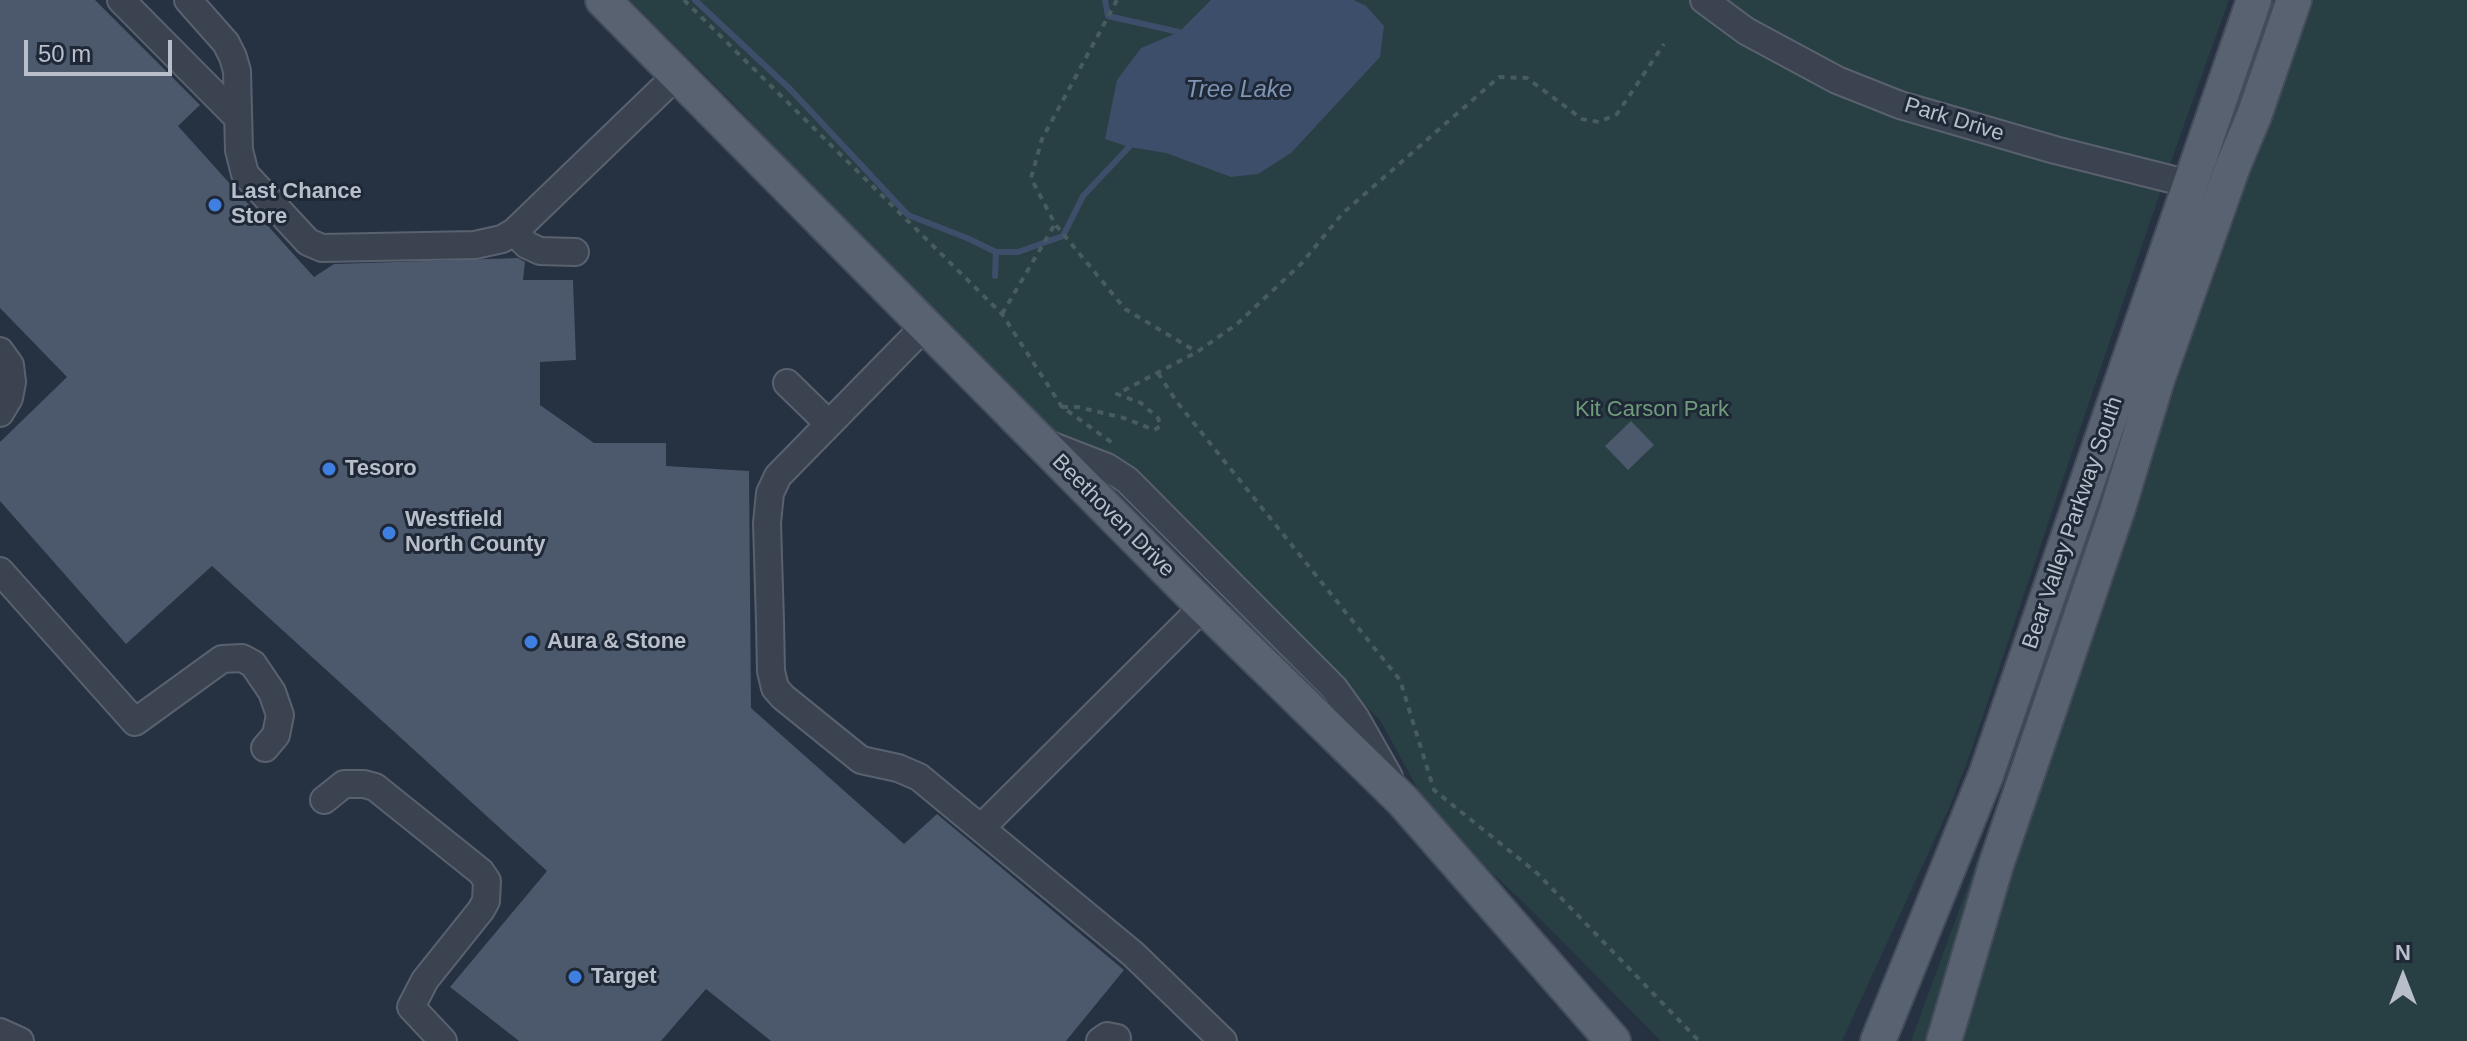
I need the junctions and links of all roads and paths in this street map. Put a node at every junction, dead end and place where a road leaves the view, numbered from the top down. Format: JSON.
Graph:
{"nodes":[{"id":1,"x":121,"y":0,"type":"edge"},
{"id":2,"x":189,"y":0,"type":"edge"},
{"id":3,"x":603,"y":0,"type":"edge"},
{"id":4,"x":684,"y":0,"type":"edge"},
{"id":5,"x":1117,"y":0,"type":"edge"},
{"id":6,"x":1704,"y":0,"type":"edge"},
{"id":7,"x":2254,"y":0,"type":"edge"},
{"id":8,"x":2294,"y":0,"type":"edge"},
{"id":9,"x":1664,"y":44,"type":"dead end"},
{"id":10,"x":677,"y":75,"type":"junction"},
{"id":11,"x":238,"y":118,"type":"junction"},
{"id":12,"x":2190,"y":184,"type":"junction"},
{"id":13,"x":2223,"y":192,"type":"junction"},
{"id":14,"x":1055,"y":224,"type":"junction"},
{"id":15,"x":514,"y":232,"type":"junction"},
{"id":16,"x":575,"y":252,"type":"dead end"},
{"id":17,"x":1001,"y":314,"type":"junction"},
{"id":18,"x":926,"y":325,"type":"junction"},
{"id":19,"x":0,"y":351,"type":"edge"},
{"id":20,"x":1197,"y":352,"type":"junction"},
{"id":21,"x":1158,"y":373,"type":"junction"},
{"id":22,"x":787,"y":383,"type":"dead end"},
{"id":23,"x":0,"y":413,"type":"edge"},
{"id":24,"x":829,"y":424,"type":"junction"},
{"id":25,"x":1039,"y":441,"type":"junction"},
{"id":26,"x":0,"y":571,"type":"edge"},
{"id":27,"x":1203,"y":607,"type":"junction"},
{"id":28,"x":265,"y":748,"type":"dead end"},
{"id":29,"x":324,"y":800,"type":"dead end"},
{"id":30,"x":1403,"y":801,"type":"junction"},
{"id":31,"x":981,"y":828,"type":"junction"},
{"id":32,"x":0,"y":1032,"type":"edge"},
{"id":33,"x":20,"y":1041,"type":"edge"},
{"id":34,"x":443,"y":1041,"type":"edge"},
{"id":35,"x":1223,"y":1041,"type":"edge"},
{"id":36,"x":1613,"y":1041,"type":"edge"},
{"id":37,"x":1699,"y":1041,"type":"edge"},
{"id":38,"x":1878,"y":1041,"type":"edge"},
{"id":39,"x":1944,"y":1041,"type":"edge"}],
"edges":[{"from":1,"to":11,"type":"street"},
{"from":2,"to":11,"type":"street"},
{"from":3,"to":10,"type":"main road","name":"Beethoven Drive"},
{"from":4,"to":17,"type":"path"},
{"from":5,"to":14,"type":"path"},
{"from":6,"to":12,"type":"street","name":"Park Drive"},
{"from":7,"to":12,"type":"main road","name":"Bear Valley Parkway South"},
{"from":8,"to":13,"type":"main road","name":"Bear Valley Parkway South"},
{"from":9,"to":20,"type":"path"},
{"from":10,"to":15,"type":"street"},
{"from":10,"to":18,"type":"main road","name":"Beethoven Drive"},
{"from":11,"to":15,"type":"street"},
{"from":12,"to":13,"type":"street","name":"Park Drive"},
{"from":12,"to":38,"type":"main road","name":"Bear Valley Parkway South"},
{"from":13,"to":39,"type":"main road","name":"Bear Valley Parkway South"},
{"from":14,"to":17,"type":"path"},
{"from":14,"to":20,"type":"path"},
{"from":15,"to":16,"type":"street"},
{"from":17,"to":21,"type":"path"},
{"from":18,"to":24,"type":"street"},
{"from":18,"to":25,"type":"main road","name":"Beethoven Drive"},
{"from":19,"to":23,"type":"street"},
{"from":20,"to":21,"type":"path"},
{"from":21,"to":37,"type":"path"},
{"from":22,"to":24,"type":"street"},
{"from":24,"to":31,"type":"street"},
{"from":25,"to":27,"type":"main road","name":"Beethoven Drive"},
{"from":25,"to":30,"type":"street"},
{"from":26,"to":28,"type":"street"},
{"from":27,"to":30,"type":"main road","name":"Beethoven Drive"},
{"from":27,"to":31,"type":"street"},
{"from":29,"to":34,"type":"street"},
{"from":30,"to":36,"type":"main road","name":"Beethoven Drive"},
{"from":31,"to":35,"type":"street"},
{"from":32,"to":33,"type":"street"}]}
